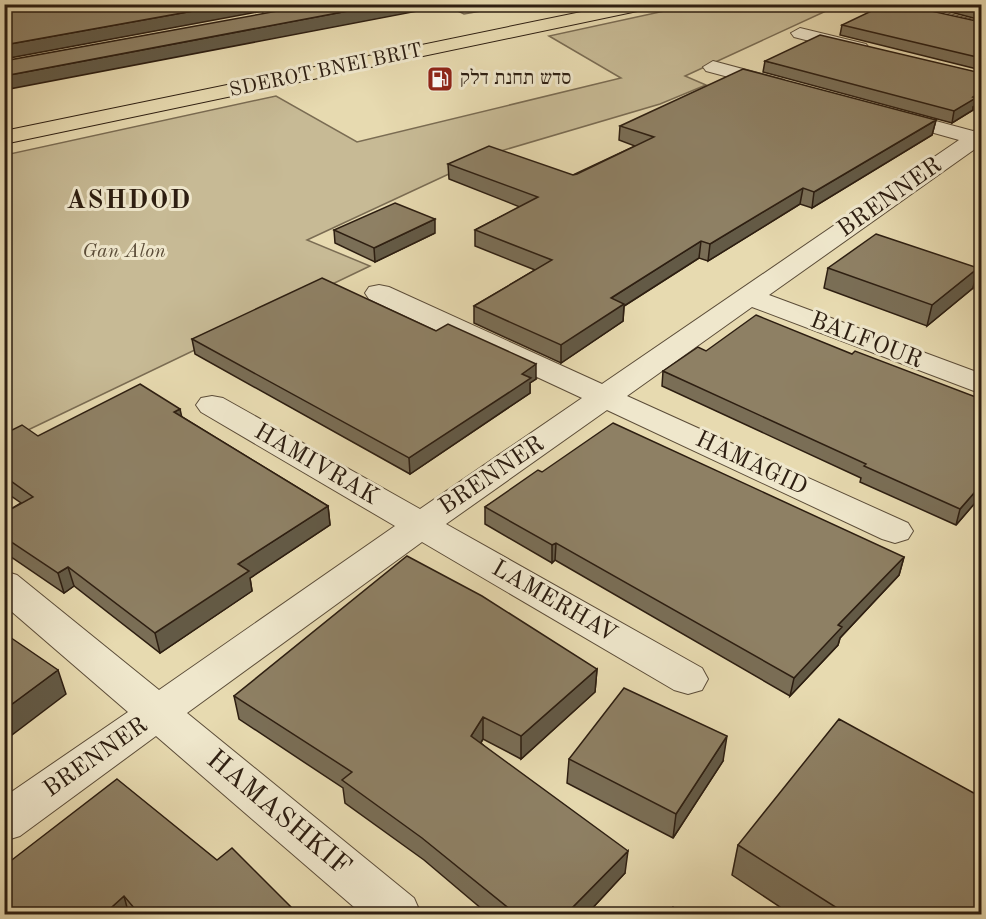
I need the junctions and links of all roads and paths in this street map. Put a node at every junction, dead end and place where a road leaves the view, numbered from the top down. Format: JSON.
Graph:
{"nodes":[{"id":1,"x":578,"y":4,"type":"edge"},
{"id":2,"x":647,"y":4,"type":"edge"},
{"id":3,"x":884,"y":4,"type":"edge"},
{"id":4,"x":257,"y":13,"type":"edge"},
{"id":5,"x":302,"y":13,"type":"edge"},
{"id":6,"x":981,"y":27,"type":"edge"},
{"id":7,"x":800,"y":33,"type":"dead end"},
{"id":8,"x":880,"y":53,"type":"edge"},
{"id":9,"x":713,"y":67,"type":"dead end"},
{"id":10,"x":793,"y":88,"type":"edge"},
{"id":11,"x":873,"y":110,"type":"edge"},
{"id":12,"x":4,"y":120,"type":"edge"},
{"id":13,"x":979,"y":136,"type":"edge"},
{"id":14,"x":4,"y":138,"type":"edge"},
{"id":15,"x":379,"y":293,"type":"dead end"},
{"id":16,"x":750,"y":297,"type":"junction"},
{"id":17,"x":981,"y":385,"type":"edge"},
{"id":18,"x":606,"y":398,"type":"junction"},
{"id":19,"x":212,"y":405,"type":"dead end"},
{"id":20,"x":421,"y":525,"type":"junction"},
{"id":21,"x":895,"y":531,"type":"dead end"},
{"id":22,"x":4,"y":585,"type":"edge"},
{"id":23,"x":688,"y":679,"type":"dead end"},
{"id":24,"x":158,"y":713,"type":"junction"},
{"id":25,"x":4,"y":822,"type":"edge"},
{"id":26,"x":397,"y":915,"type":"edge"}],
"edges":[{"from":1,"to":12,"type":"main road","name":"SDEROT BNEI BRIT"},
{"from":2,"to":14,"type":"main road","name":"SDEROT BNEI BRIT"},
{"from":3,"to":6,"type":"street"},
{"from":4,"to":5,"type":"street"},
{"from":7,"to":8,"type":"street"},
{"from":9,"to":10,"type":"street"},
{"from":11,"to":13,"type":"street"},
{"from":13,"to":16,"type":"street","name":"BRENNER"},
{"from":15,"to":18,"type":"street","name":"HAMAGID"},
{"from":16,"to":17,"type":"street","name":"BALFOUR"},
{"from":16,"to":18,"type":"street","name":"BRENNER"},
{"from":18,"to":20,"type":"street","name":"BRENNER"},
{"from":18,"to":21,"type":"street","name":"HAMAGID"},
{"from":19,"to":20,"type":"street","name":"HAMIVRAK"},
{"from":20,"to":23,"type":"street","name":"LAMERHAV"},
{"from":20,"to":24,"type":"street","name":"BRENNER"},
{"from":22,"to":24,"type":"street","name":"HAMASHKIF"},
{"from":24,"to":25,"type":"street","name":"BRENNER"},
{"from":24,"to":26,"type":"street","name":"HAMASHKIF"}]}
